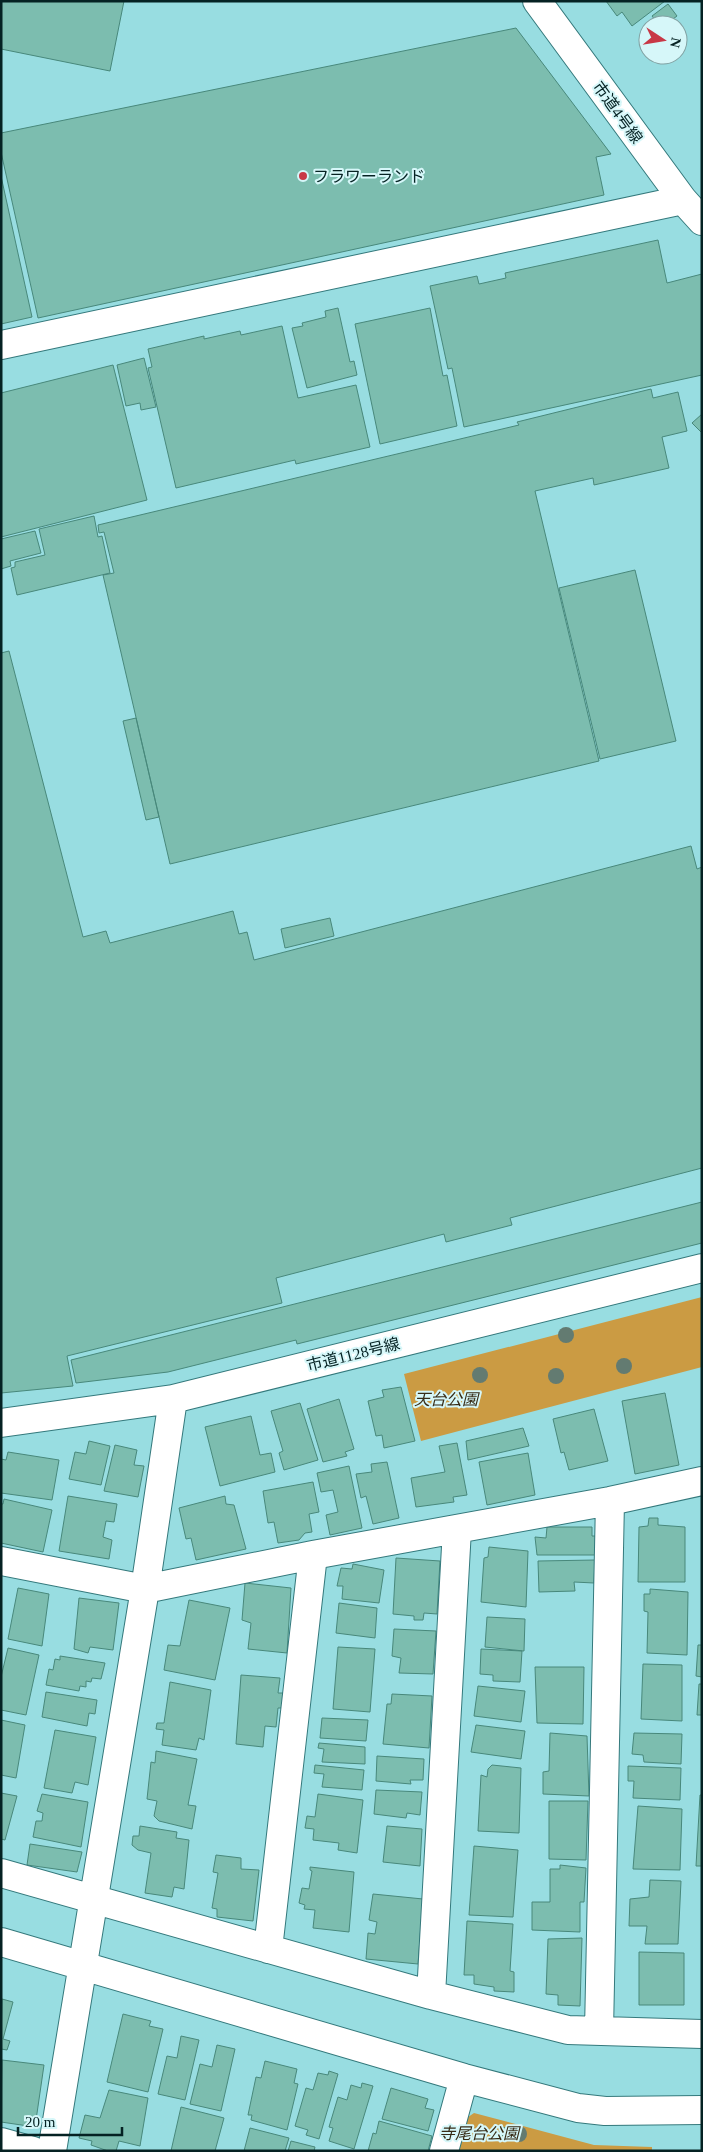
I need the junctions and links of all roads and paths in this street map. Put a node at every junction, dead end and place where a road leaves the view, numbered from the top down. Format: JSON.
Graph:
{"nodes":[{"id":1,"x":537,"y":1,"type":"edge"},
{"id":2,"x":683,"y":200,"type":"junction"},
{"id":3,"x":702,"y":221,"type":"edge"},
{"id":4,"x":1,"y":345,"type":"edge"},
{"id":5,"x":702,"y":1268,"type":"edge"},
{"id":6,"x":172,"y":1399,"type":"junction"},
{"id":7,"x":1,"y":1423,"type":"edge"},
{"id":8,"x":702,"y":1481,"type":"edge"},
{"id":9,"x":610,"y":1501,"type":"junction"},
{"id":10,"x":457,"y":1529,"type":"junction"},
{"id":11,"x":314,"y":1555,"type":"junction"},
{"id":12,"x":1,"y":1561,"type":"edge"},
{"id":13,"x":144,"y":1589,"type":"junction"},
{"id":14,"x":1,"y":1873,"type":"edge"},
{"id":15,"x":92,"y":1900,"type":"junction"},
{"id":16,"x":1,"y":1942,"type":"edge"},
{"id":17,"x":268,"y":1949,"type":"junction"},
{"id":18,"x":81,"y":1966,"type":"junction"},
{"id":19,"x":431,"y":1995,"type":"junction"},
{"id":20,"x":599,"y":2031,"type":"junction"},
{"id":21,"x":702,"y":2034,"type":"edge"},
{"id":22,"x":464,"y":2078,"type":"junction"},
{"id":23,"x":702,"y":2110,"type":"edge"},
{"id":24,"x":1,"y":2142,"type":"edge"},
{"id":25,"x":33,"y":2151,"type":"edge"},
{"id":26,"x":52,"y":2151,"type":"edge"},
{"id":27,"x":444,"y":2151,"type":"edge"}],
"edges":[{"from":1,"to":2,"type":"street","name":"市道4号線"},
{"from":2,"to":3,"type":"street","name":"市道4号線"},
{"from":2,"to":4,"type":"street"},
{"from":5,"to":6,"type":"street","name":"市道1128号線"},
{"from":6,"to":7,"type":"street","name":"市道1128号線"},
{"from":6,"to":13,"type":"street"},
{"from":8,"to":9,"type":"street"},
{"from":9,"to":10,"type":"street"},
{"from":9,"to":20,"type":"street"},
{"from":10,"to":11,"type":"street"},
{"from":10,"to":19,"type":"street"},
{"from":11,"to":13,"type":"street"},
{"from":11,"to":17,"type":"street"},
{"from":12,"to":13,"type":"street"},
{"from":13,"to":15,"type":"street"},
{"from":14,"to":15,"type":"street"},
{"from":15,"to":17,"type":"street"},
{"from":15,"to":18,"type":"street"},
{"from":16,"to":18,"type":"street"},
{"from":17,"to":19,"type":"street"},
{"from":18,"to":22,"type":"street"},
{"from":18,"to":26,"type":"street"},
{"from":19,"to":20,"type":"street"},
{"from":20,"to":21,"type":"street"},
{"from":22,"to":23,"type":"street"},
{"from":22,"to":27,"type":"street"},
{"from":24,"to":25,"type":"street"}]}
